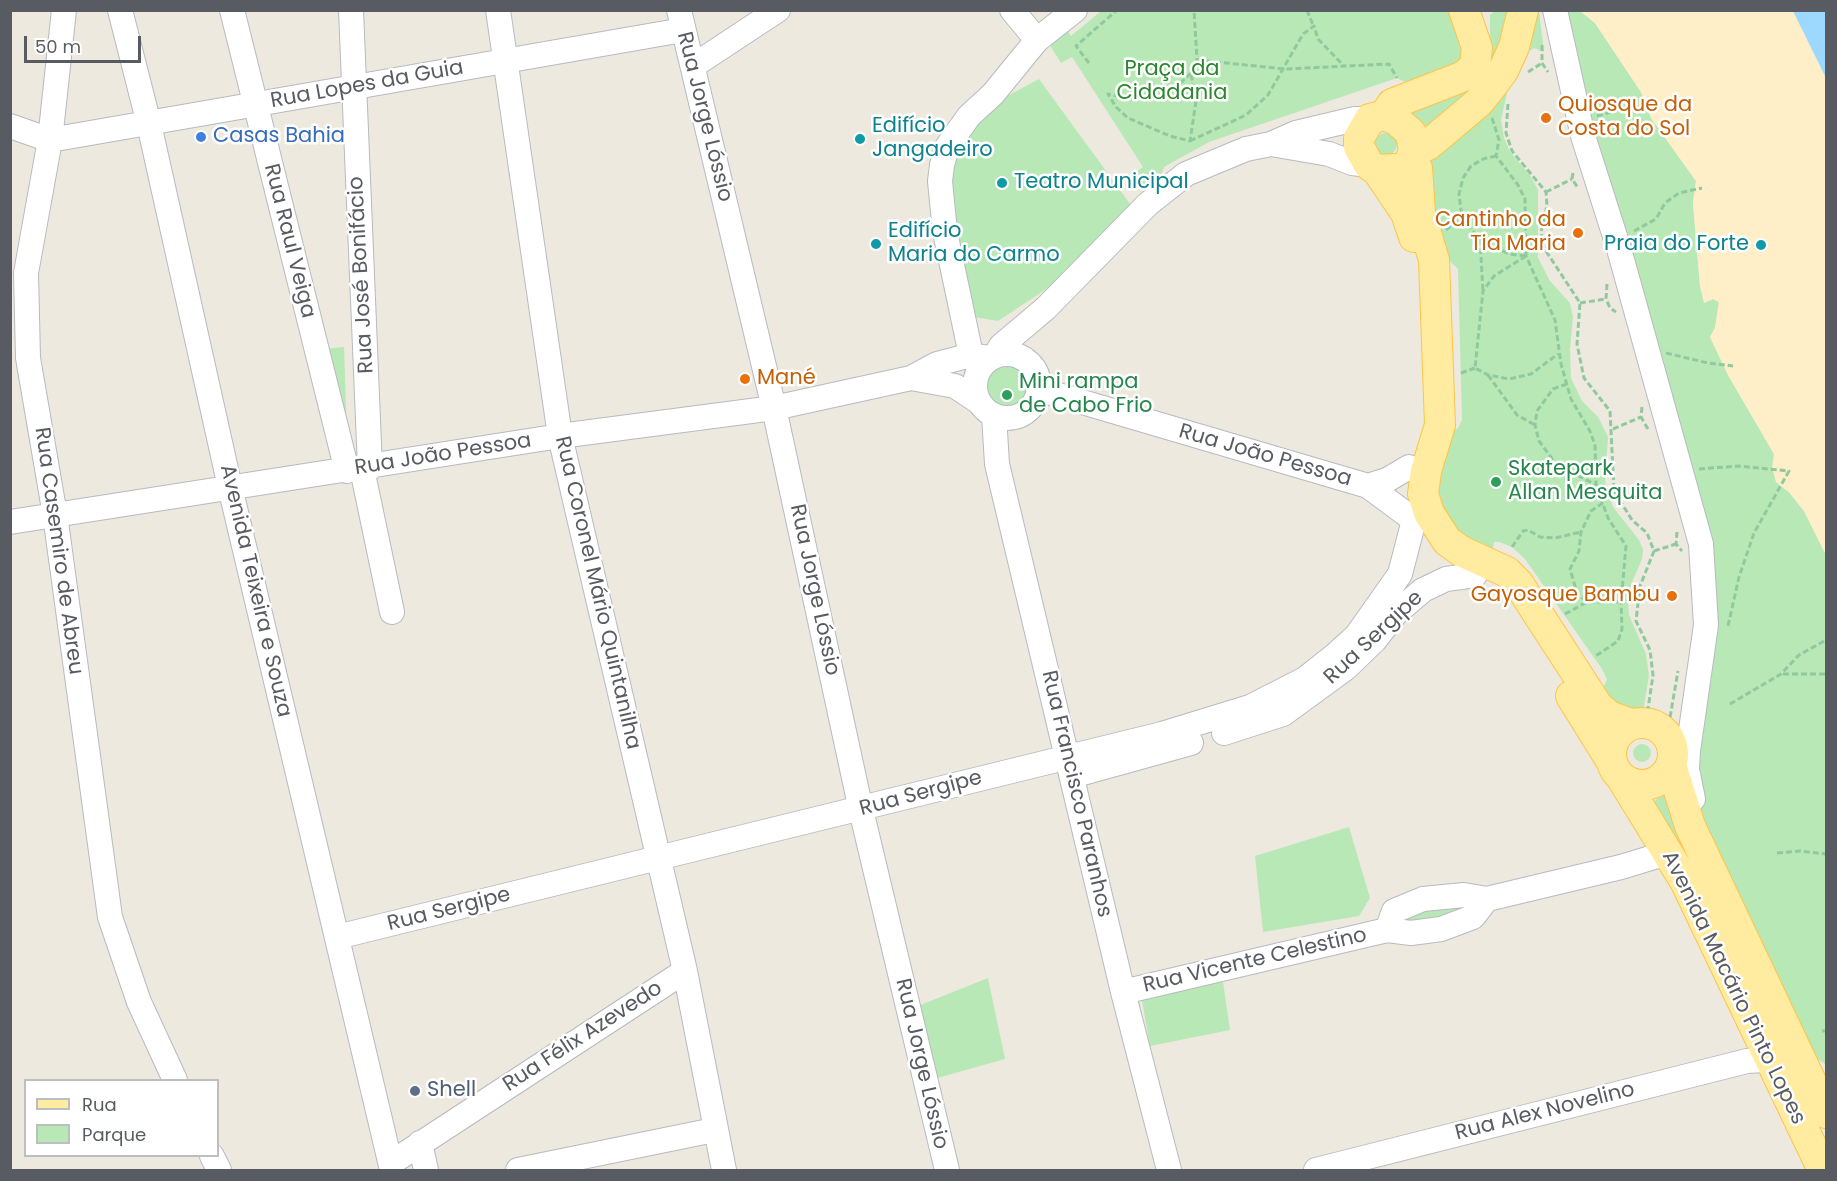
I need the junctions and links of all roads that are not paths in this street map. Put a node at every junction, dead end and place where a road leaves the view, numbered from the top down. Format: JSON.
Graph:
{"nodes":[{"id":1,"x":64,"y":10,"type":"edge"},
{"id":2,"x":120,"y":10,"type":"edge"},
{"id":3,"x":232,"y":10,"type":"edge"},
{"id":4,"x":351,"y":10,"type":"edge"},
{"id":5,"x":498,"y":10,"type":"edge"},
{"id":6,"x":778,"y":10,"type":"edge"},
{"id":7,"x":1012,"y":10,"type":"edge"},
{"id":8,"x":1075,"y":10,"type":"edge"},
{"id":9,"x":1464,"y":10,"type":"edge"},
{"id":10,"x":1523,"y":10,"type":"edge"},
{"id":11,"x":1555,"y":10,"type":"edge"},
{"id":12,"x":681,"y":20,"type":"edge"},
{"id":13,"x":1038,"y":40,"type":"junction"},
{"id":14,"x":506,"y":61,"type":"junction"},
{"id":15,"x":693,"y":66,"type":"junction"},
{"id":16,"x":353,"y":86,"type":"junction"},
{"id":17,"x":255,"y":105,"type":"junction"},
{"id":18,"x":1377,"y":117,"type":"junction"},
{"id":19,"x":149,"y":124,"type":"junction"},
{"id":20,"x":10,"y":126,"type":"edge"},
{"id":21,"x":50,"y":140,"type":"junction"},
{"id":22,"x":1271,"y":144,"type":"junction"},
{"id":23,"x":1413,"y":154,"type":"junction"},
{"id":24,"x":1373,"y":167,"type":"junction"},
{"id":25,"x":1046,"y":308,"type":"junction"},
{"id":26,"x":18,"y":311,"type":"edge"},
{"id":27,"x":986,"y":357,"type":"junction"},
{"id":28,"x":910,"y":378,"type":"junction"},
{"id":29,"x":1037,"y":381,"type":"junction"},
{"id":30,"x":774,"y":408,"type":"junction"},
{"id":31,"x":987,"y":408,"type":"junction"},
{"id":32,"x":560,"y":436,"type":"junction"},
{"id":33,"x":1409,"y":467,"type":"junction"},
{"id":34,"x":360,"y":469,"type":"junction"},
{"id":35,"x":1368,"y":486,"type":"junction"},
{"id":36,"x":230,"y":487,"type":"junction"},
{"id":37,"x":55,"y":515,"type":"junction"},
{"id":38,"x":1414,"y":520,"type":"junction"},
{"id":39,"x":10,"y":522,"type":"edge"},
{"id":40,"x":1475,"y":575,"type":"junction"},
{"id":41,"x":392,"y":612,"type":"dead end"},
{"id":42,"x":1278,"y":704,"type":"junction"},
{"id":43,"x":1639,"y":724,"type":"junction"},
{"id":44,"x":1671,"y":765,"type":"junction"},
{"id":45,"x":1069,"y":766,"type":"junction"},
{"id":46,"x":1616,"y":770,"type":"junction"},
{"id":47,"x":861,"y":810,"type":"junction"},
{"id":48,"x":1667,"y":853,"type":"junction"},
{"id":49,"x":659,"y":859,"type":"junction"},
{"id":50,"x":1705,"y":859,"type":"junction"},
{"id":51,"x":1487,"y":899,"type":"junction"},
{"id":52,"x":1388,"y":930,"type":"junction"},
{"id":53,"x":337,"y":937,"type":"junction"},
{"id":54,"x":685,"y":970,"type":"junction"},
{"id":55,"x":1123,"y":992,"type":"junction"},
{"id":56,"x":1773,"y":1064,"type":"junction"},
{"id":57,"x":175,"y":1079,"type":"edge"},
{"id":58,"x":1827,"y":1113,"type":"edge"},
{"id":59,"x":714,"y":1130,"type":"junction"},
{"id":60,"x":420,"y":1143,"type":"junction"},
{"id":61,"x":392,"y":1167,"type":"edge"},
{"id":62,"x":426,"y":1170,"type":"edge"},
{"id":63,"x":518,"y":1170,"type":"edge"},
{"id":64,"x":724,"y":1170,"type":"edge"},
{"id":65,"x":947,"y":1170,"type":"edge"},
{"id":66,"x":1169,"y":1170,"type":"edge"},
{"id":67,"x":1316,"y":1170,"type":"edge"},
{"id":68,"x":1823,"y":1170,"type":"edge"}],
"edges":[{"from":1,"to":21,"type":"street","name":"Rua Casemiro de Abreu"},
{"from":2,"to":19,"type":"street","name":"Avenida Teixeira e Souza"},
{"from":3,"to":17,"type":"street","name":"Rua Raul Veiga"},
{"from":4,"to":16,"type":"street","name":"Rua José Bonifácio"},
{"from":5,"to":14,"type":"street","name":"Rua Coronel Mário Quintanilha"},
{"from":6,"to":15,"type":"street"},
{"from":7,"to":13,"type":"street"},
{"from":8,"to":13,"type":"street"},
{"from":9,"to":18,"type":"main road"},
{"from":10,"to":23,"type":"main road"},
{"from":11,"to":50,"type":"street"},
{"from":12,"to":14,"type":"street","name":"Rua Lopes da Guia"},
{"from":12,"to":15,"type":"street","name":"Rua Jorge Lóssio"},
{"from":13,"to":27,"type":"street"},
{"from":14,"to":16,"type":"street","name":"Rua Lopes da Guia"},
{"from":14,"to":32,"type":"street","name":"Rua Coronel Mário Quintanilha"},
{"from":15,"to":30,"type":"street","name":"Rua Jorge Lóssio"},
{"from":16,"to":17,"type":"street","name":"Rua Lopes da Guia"},
{"from":16,"to":34,"type":"street","name":"Rua José Bonifácio"},
{"from":17,"to":19,"type":"street","name":"Rua Lopes da Guia"},
{"from":17,"to":34,"type":"street","name":"Rua Raul Veiga"},
{"from":18,"to":22,"type":"street"},
{"from":18,"to":23,"type":"main road"},
{"from":18,"to":24,"type":"main road","name":"Avenida Macário Pinto Lopes"},
{"from":19,"to":21,"type":"street","name":"Rua Lopes da Guia"},
{"from":19,"to":36,"type":"street","name":"Avenida Teixeira e Souza"},
{"from":20,"to":21,"type":"street"},
{"from":21,"to":26,"type":"street","name":"Rua Casemiro de Abreu"},
{"from":22,"to":24,"type":"street"},
{"from":22,"to":25,"type":"street"},
{"from":23,"to":24,"type":"main road"},
{"from":23,"to":43,"type":"main road"},
{"from":24,"to":33,"type":"main road","name":"Avenida Macário Pinto Lopes"},
{"from":25,"to":27,"type":"street"},
{"from":25,"to":29,"type":"street"},
{"from":26,"to":37,"type":"street","name":"Rua Casemiro de Abreu"},
{"from":27,"to":28,"type":"street","name":"Rua João Pessoa"},
{"from":27,"to":29,"type":"street"},
{"from":27,"to":31,"type":"street"},
{"from":28,"to":30,"type":"street","name":"Rua João Pessoa"},
{"from":28,"to":31,"type":"street","name":"Rua João Pessoa"},
{"from":29,"to":31,"type":"street"},
{"from":29,"to":35,"type":"street","name":"Rua João Pessoa"},
{"from":30,"to":32,"type":"street","name":"Rua João Pessoa"},
{"from":30,"to":47,"type":"street","name":"Rua Jorge Lóssio"},
{"from":31,"to":45,"type":"street","name":"Rua Francisco Paranhos"},
{"from":32,"to":34,"type":"street","name":"Rua João Pessoa"},
{"from":32,"to":49,"type":"street","name":"Rua Coronel Mário Quintanilha"},
{"from":33,"to":35,"type":"street"},
{"from":33,"to":38,"type":"main road","name":"Avenida Macário Pinto Lopes"},
{"from":34,"to":36,"type":"street","name":"Rua João Pessoa"},
{"from":34,"to":41,"type":"street"},
{"from":35,"to":38,"type":"street","name":"Rua João Pessoa"},
{"from":36,"to":37,"type":"street","name":"Rua João Pessoa"},
{"from":36,"to":53,"type":"street","name":"Avenida Teixeira e Souza"},
{"from":37,"to":39,"type":"street","name":"Rua João Pessoa"},
{"from":37,"to":57,"type":"street","name":"Rua Casemiro de Abreu"},
{"from":38,"to":40,"type":"main road","name":"Avenida Macário Pinto Lopes"},
{"from":38,"to":42,"type":"street","name":"Rua Sergipe"},
{"from":40,"to":42,"type":"street","name":"Rua Sergipe"},
{"from":40,"to":46,"type":"main road","name":"Avenida Macário Pinto Lopes"},
{"from":42,"to":45,"type":"street","name":"Rua Sergipe"},
{"from":43,"to":44,"type":"main road"},
{"from":43,"to":46,"type":"main road"},
{"from":44,"to":46,"type":"main road"},
{"from":44,"to":50,"type":"main road","name":"Avenida Macário Pinto Lopes"},
{"from":45,"to":47,"type":"street","name":"Rua Sergipe"},
{"from":45,"to":55,"type":"street","name":"Rua Francisco Paranhos"},
{"from":46,"to":48,"type":"main road","name":"Avenida Macário Pinto Lopes"},
{"from":47,"to":49,"type":"street","name":"Rua Sergipe"},
{"from":47,"to":65,"type":"street","name":"Rua Jorge Lóssio"},
{"from":48,"to":51,"type":"street","name":"Rua Vicente Celestino"},
{"from":48,"to":56,"type":"main road","name":"Avenida Macário Pinto Lopes"},
{"from":49,"to":53,"type":"street","name":"Rua Sergipe"},
{"from":49,"to":54,"type":"street","name":"Rua Coronel Mário Quintanilha"},
{"from":50,"to":58,"type":"main road","name":"Avenida Macário Pinto Lopes"},
{"from":51,"to":52,"type":"street","name":"Rua Vicente Celestino"},
{"from":51,"to":52,"type":"street","name":"Rua Vicente Celestino"},
{"from":52,"to":55,"type":"street","name":"Rua Vicente Celestino"},
{"from":53,"to":61,"type":"street","name":"Avenida Teixeira e Souza"},
{"from":54,"to":59,"type":"street","name":"Rua Coronel Mário Quintanilha"},
{"from":54,"to":60,"type":"street","name":"Rua Félix Azevedo"},
{"from":55,"to":66,"type":"street","name":"Rua Francisco Paranhos"},
{"from":56,"to":67,"type":"street","name":"Rua Alex Novelino"},
{"from":56,"to":68,"type":"main road","name":"Avenida Macário Pinto Lopes"},
{"from":59,"to":63,"type":"street"},
{"from":59,"to":64,"type":"street","name":"Rua Coronel Mário Quintanilha"},
{"from":60,"to":61,"type":"street","name":"Rua Félix Azevedo"},
{"from":60,"to":62,"type":"street"}]}
